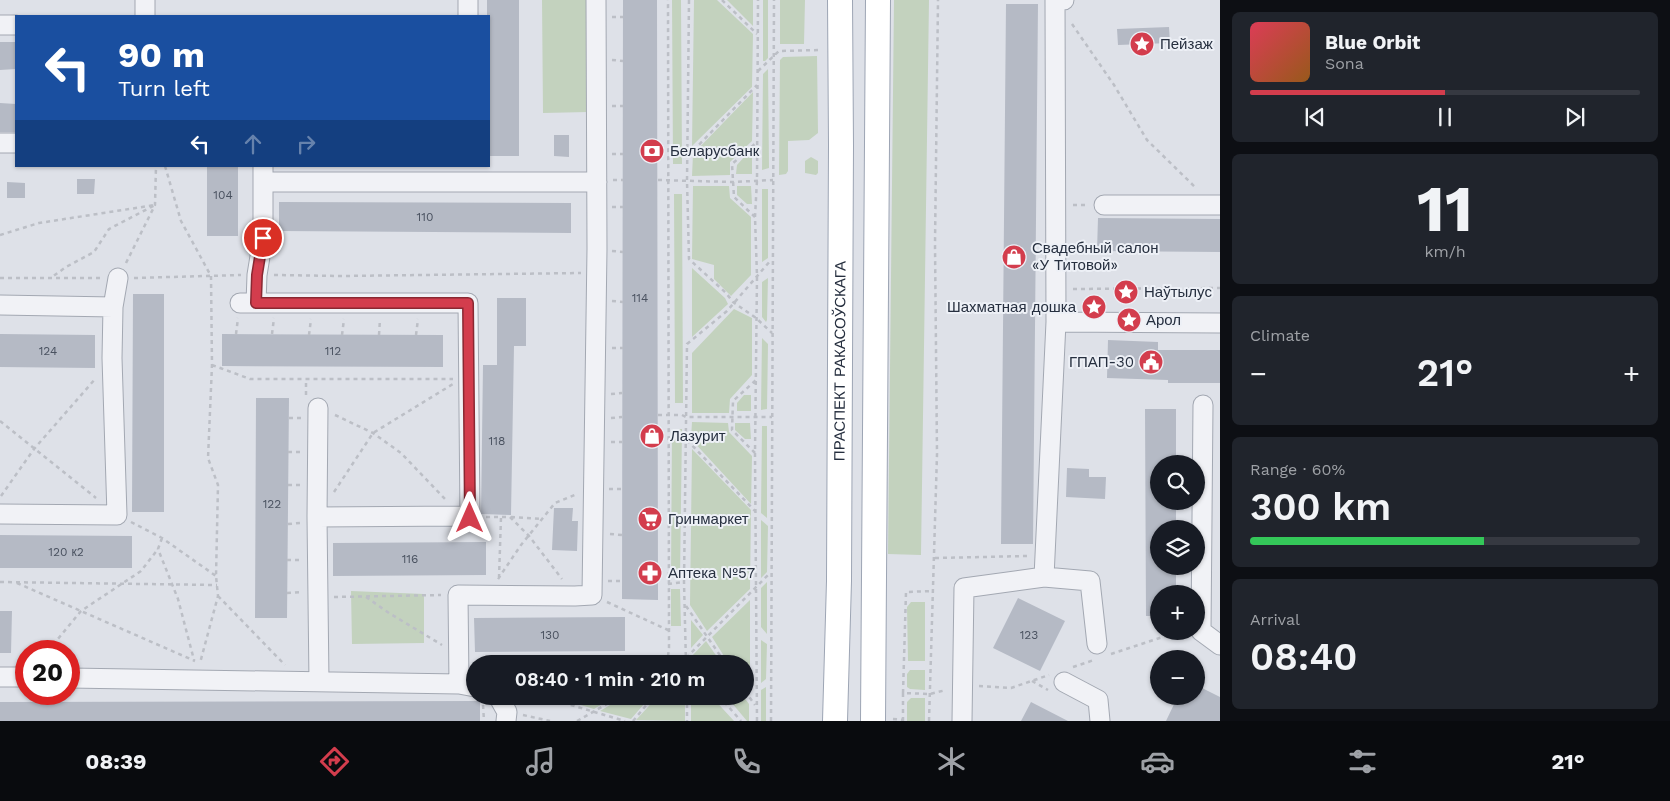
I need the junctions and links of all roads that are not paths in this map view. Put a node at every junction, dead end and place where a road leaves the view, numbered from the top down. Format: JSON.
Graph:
{"nodes":[{"id":1,"x":144,"y":0,"type":"edge"},
{"id":2,"x":468,"y":0,"type":"edge"},
{"id":3,"x":596,"y":0,"type":"edge"},
{"id":4,"x":840,"y":0,"type":"edge"},
{"id":5,"x":878,"y":0,"type":"edge"},
{"id":6,"x":1055,"y":0,"type":"edge"},
{"id":7,"x":1064,"y":0,"type":"edge"},
{"id":8,"x":145,"y":15,"type":"edge"},
{"id":9,"x":468,"y":15,"type":"edge"},
{"id":10,"x":0,"y":25,"type":"edge"},
{"id":11,"x":15,"y":25,"type":"edge"},
{"id":12,"x":0,"y":143,"type":"edge"},
{"id":13,"x":15,"y":143,"type":"edge"},
{"id":14,"x":263,"y":174,"type":"edge"},
{"id":15,"x":467,"y":174,"type":"edge"},
{"id":16,"x":597,"y":182,"type":"junction"},
{"id":17,"x":1104,"y":205,"type":"road end"},
{"id":18,"x":1215,"y":205,"type":"edge"},
{"id":19,"x":118,"y":278,"type":"road end"},
{"id":20,"x":0,"y":305,"type":"edge"},
{"id":21,"x":113,"y":307,"type":"junction"},
{"id":22,"x":1056,"y":322,"type":"junction"},
{"id":23,"x":1220,"y":323,"type":"edge"},
{"id":24,"x":1203,"y":405,"type":"dead end"},
{"id":25,"x":312,"y":413,"type":"road end"},
{"id":26,"x":0,"y":514,"type":"edge"},
{"id":27,"x":311,"y":520,"type":"junction"},
{"id":28,"x":1044,"y":577,"type":"junction"},
{"id":29,"x":1097,"y":644,"type":"dead end"},
{"id":30,"x":1220,"y":645,"type":"edge"},
{"id":31,"x":0,"y":677,"type":"edge"},
{"id":32,"x":15,"y":677,"type":"edge"},
{"id":33,"x":80,"y":678,"type":"edge"},
{"id":34,"x":311,"y":682,"type":"junction"},
{"id":35,"x":466,"y":682,"type":"edge"},
{"id":36,"x":1064,"y":682,"type":"dead end"},
{"id":37,"x":466,"y":686,"type":"edge"},
{"id":38,"x":836,"y":721,"type":"edge"},
{"id":39,"x":873,"y":721,"type":"edge"},
{"id":40,"x":962,"y":721,"type":"edge"},
{"id":41,"x":1100,"y":721,"type":"edge"}],
"edges":[{"from":1,"to":8,"type":"lane"},
{"from":2,"to":9,"type":"lane"},
{"from":3,"to":16,"type":"lane"},
{"from":4,"to":38,"type":"main road","name":"ПРАСПЕКТ РАКАСОЎСКАГА"},
{"from":5,"to":39,"type":"main road"},
{"from":6,"to":7,"type":"lane"},
{"from":6,"to":22,"type":"lane"},
{"from":10,"to":11,"type":"lane"},
{"from":12,"to":13,"type":"lane"},
{"from":14,"to":15,"type":"lane"},
{"from":14,"to":27,"type":"lane"},
{"from":15,"to":16,"type":"lane"},
{"from":16,"to":35,"type":"lane"},
{"from":17,"to":18,"type":"lane"},
{"from":19,"to":21,"type":"lane"},
{"from":20,"to":21,"type":"lane"},
{"from":21,"to":26,"type":"lane"},
{"from":22,"to":23,"type":"lane"},
{"from":22,"to":28,"type":"lane"},
{"from":24,"to":30,"type":"lane"},
{"from":25,"to":27,"type":"lane"},
{"from":27,"to":34,"type":"lane"},
{"from":28,"to":29,"type":"lane"},
{"from":28,"to":40,"type":"lane"},
{"from":31,"to":32,"type":"lane"},
{"from":33,"to":34,"type":"lane"},
{"from":34,"to":37,"type":"lane"},
{"from":36,"to":41,"type":"lane"}]}
